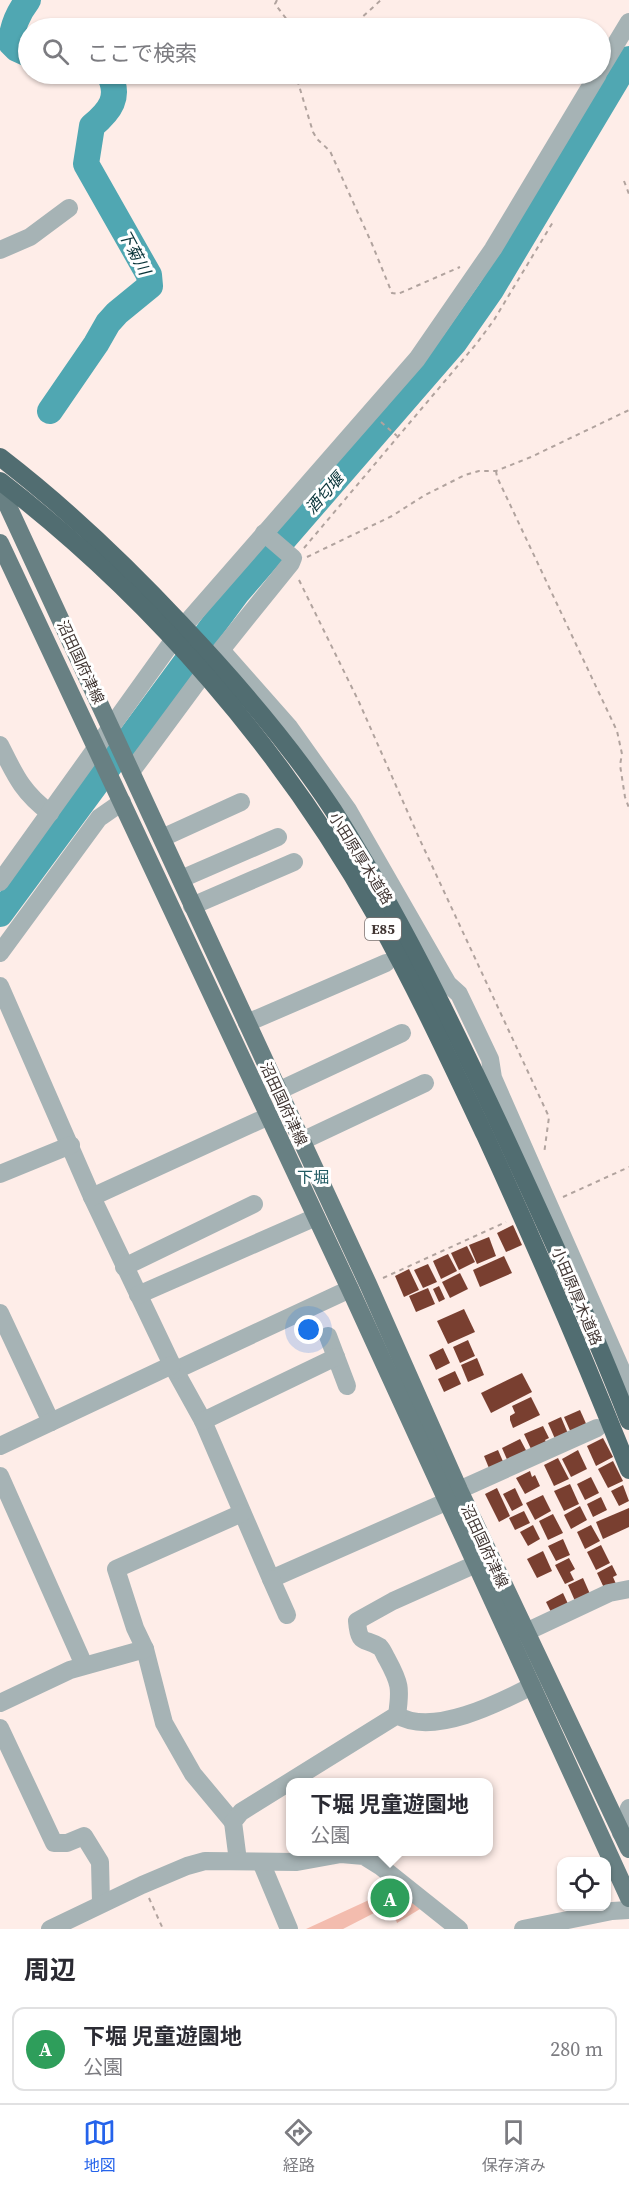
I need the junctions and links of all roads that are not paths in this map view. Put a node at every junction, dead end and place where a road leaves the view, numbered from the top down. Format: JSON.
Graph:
{"nodes":[{"id":1,"x":629,"y":22,"type":"edge"},
{"id":2,"x":611,"y":52,"type":"edge"},
{"id":3,"x":592,"y":84,"type":"edge"},
{"id":4,"x":69,"y":208,"type":"dead end"},
{"id":5,"x":0,"y":250,"type":"edge"},
{"id":6,"x":0,"y":458,"type":"edge"},
{"id":7,"x":0,"y":481,"type":"edge"},
{"id":8,"x":0,"y":489,"type":"edge"},
{"id":9,"x":264,"y":533,"type":"junction"},
{"id":10,"x":0,"y":543,"type":"edge"},
{"id":11,"x":221,"y":650,"type":"junction"},
{"id":12,"x":112,"y":730,"type":"junction"},
{"id":13,"x":1,"y":749,"type":"edge"},
{"id":14,"x":99,"y":750,"type":"junction"},
{"id":15,"x":129,"y":767,"type":"junction"},
{"id":16,"x":122,"y":802,"type":"junction"},
{"id":17,"x":241,"y":802,"type":"dead end"},
{"id":18,"x":50,"y":813,"type":"junction"},
{"id":19,"x":278,"y":837,"type":"dead end"},
{"id":20,"x":162,"y":838,"type":"junction"},
{"id":21,"x":294,"y":862,"type":"dead end"},
{"id":22,"x":181,"y":879,"type":"junction"},
{"id":23,"x":0,"y":882,"type":"edge"},
{"id":24,"x":192,"y":906,"type":"junction"},
{"id":25,"x":0,"y":953,"type":"edge"},
{"id":26,"x":386,"y":963,"type":"dead end"},
{"id":27,"x":0,"y":986,"type":"edge"},
{"id":28,"x":247,"y":1023,"type":"junction"},
{"id":29,"x":402,"y":1033,"type":"dead end"},
{"id":30,"x":425,"y":1083,"type":"dead end"},
{"id":31,"x":278,"y":1090,"type":"junction"},
{"id":32,"x":269,"y":1116,"type":"junction"},
{"id":33,"x":302,"y":1141,"type":"junction"},
{"id":34,"x":70,"y":1146,"type":"junction"},
{"id":35,"x":0,"y":1174,"type":"edge"},
{"id":36,"x":92,"y":1197,"type":"junction"},
{"id":37,"x":254,"y":1204,"type":"dead end"},
{"id":38,"x":316,"y":1217,"type":"junction"},
{"id":39,"x":124,"y":1267,"type":"junction"},
{"id":40,"x":350,"y":1289,"type":"junction"},
{"id":41,"x":138,"y":1295,"type":"junction"},
{"id":42,"x":0,"y":1313,"type":"edge"},
{"id":43,"x":328,"y":1336,"type":"dead end"},
{"id":44,"x":336,"y":1358,"type":"junction"},
{"id":45,"x":174,"y":1367,"type":"junction"},
{"id":46,"x":347,"y":1386,"type":"dead end"},
{"id":47,"x":629,"y":1387,"type":"edge"},
{"id":48,"x":202,"y":1421,"type":"junction"},
{"id":49,"x":629,"y":1421,"type":"edge"},
{"id":50,"x":51,"y":1422,"type":"junction"},
{"id":51,"x":597,"y":1428,"type":"dead end"},
{"id":52,"x":0,"y":1446,"type":"edge"},
{"id":53,"x":629,"y":1470,"type":"edge"},
{"id":54,"x":0,"y":1476,"type":"edge"},
{"id":55,"x":453,"y":1495,"type":"junction"},
{"id":56,"x":242,"y":1513,"type":"junction"},
{"id":57,"x":477,"y":1564,"type":"junction"},
{"id":58,"x":271,"y":1579,"type":"junction"},
{"id":59,"x":629,"y":1589,"type":"edge"},
{"id":60,"x":287,"y":1615,"type":"dead end"},
{"id":61,"x":526,"y":1632,"type":"junction"},
{"id":62,"x":145,"y":1649,"type":"junction"},
{"id":63,"x":84,"y":1665,"type":"junction"},
{"id":64,"x":532,"y":1686,"type":"junction"},
{"id":65,"x":0,"y":1703,"type":"edge"},
{"id":66,"x":397,"y":1715,"type":"junction"},
{"id":67,"x":0,"y":1728,"type":"edge"},
{"id":68,"x":294,"y":1778,"type":"edge"},
{"id":69,"x":286,"y":1783,"type":"edge"},
{"id":70,"x":629,"y":1808,"type":"edge"},
{"id":71,"x":232,"y":1822,"type":"junction"},
{"id":72,"x":625,"y":1841,"type":"edge"},
{"id":73,"x":330,"y":1856,"type":"edge"},
{"id":74,"x":364,"y":1856,"type":"edge"},
{"id":75,"x":238,"y":1861,"type":"junction"},
{"id":76,"x":261,"y":1862,"type":"junction"},
{"id":77,"x":629,"y":1898,"type":"edge"},
{"id":78,"x":101,"y":1903,"type":"junction"},
{"id":79,"x":629,"y":1910,"type":"edge"},
{"id":80,"x":595,"y":1922,"type":"edge"},
{"id":81,"x":50,"y":1929,"type":"edge"},
{"id":82,"x":289,"y":1929,"type":"edge"},
{"id":83,"x":459,"y":1929,"type":"edge"},
{"id":84,"x":523,"y":1929,"type":"edge"}],
"edges":[{"from":1,"to":2,"type":"street"},
{"from":3,"to":9,"type":"street"},
{"from":4,"to":5,"type":"street"},
{"from":6,"to":49,"type":"highway","name":"小田原厚木道路","number":"E85","bridge":true},
{"from":7,"to":53,"type":"highway","name":"小田原厚木道路","number":"E85","bridge":true},
{"from":8,"to":12,"type":"main road","name":"沼田国府津線"},
{"from":9,"to":11,"type":"street"},
{"from":9,"to":12,"type":"street"},
{"from":10,"to":14,"type":"main road","name":"沼田国府津線"},
{"from":11,"to":15,"type":"street"},
{"from":11,"to":47,"type":"street"},
{"from":12,"to":14,"type":"street"},
{"from":12,"to":15,"type":"main road","name":"沼田国府津線"},
{"from":13,"to":18,"type":"street"},
{"from":14,"to":16,"type":"main road","name":"沼田国府津線"},
{"from":14,"to":18,"type":"street"},
{"from":15,"to":20,"type":"main road","name":"沼田国府津線"},
{"from":16,"to":25,"type":"street"},
{"from":16,"to":32,"type":"main road","name":"沼田国府津線"},
{"from":17,"to":20,"type":"street"},
{"from":18,"to":23,"type":"street"},
{"from":19,"to":22,"type":"street"},
{"from":20,"to":22,"type":"main road","name":"沼田国府津線"},
{"from":21,"to":24,"type":"street"},
{"from":22,"to":24,"type":"main road","name":"沼田国府津線"},
{"from":24,"to":28,"type":"main road","name":"沼田国府津線"},
{"from":26,"to":28,"type":"street"},
{"from":27,"to":34,"type":"street"},
{"from":28,"to":31,"type":"main road","name":"沼田国府津線"},
{"from":29,"to":31,"type":"street"},
{"from":30,"to":33,"type":"street"},
{"from":31,"to":33,"type":"main road","name":"沼田国府津線"},
{"from":32,"to":36,"type":"street"},
{"from":32,"to":38,"type":"main road","name":"沼田国府津線"},
{"from":33,"to":55,"type":"main road","name":"沼田国府津線"},
{"from":34,"to":35,"type":"street"},
{"from":34,"to":36,"type":"street"},
{"from":36,"to":39,"type":"street"},
{"from":37,"to":39,"type":"street"},
{"from":38,"to":40,"type":"main road","name":"沼田国府津線"},
{"from":38,"to":41,"type":"street"},
{"from":39,"to":41,"type":"street"},
{"from":40,"to":45,"type":"street"},
{"from":40,"to":55,"type":"main road","name":"沼田国府津線"},
{"from":41,"to":45,"type":"street"},
{"from":42,"to":50,"type":"street"},
{"from":43,"to":44,"type":"street"},
{"from":44,"to":46,"type":"street"},
{"from":44,"to":48,"type":"street"},
{"from":45,"to":48,"type":"street"},
{"from":45,"to":50,"type":"street"},
{"from":48,"to":56,"type":"street"},
{"from":50,"to":52,"type":"street"},
{"from":51,"to":55,"type":"street"},
{"from":54,"to":63,"type":"street"},
{"from":55,"to":57,"type":"main road","name":"沼田国府津線"},
{"from":55,"to":58,"type":"street"},
{"from":55,"to":61,"type":"main road","name":"沼田国府津線"},
{"from":56,"to":58,"type":"street"},
{"from":56,"to":62,"type":"street"},
{"from":57,"to":64,"type":"main road","name":"沼田国府津線"},
{"from":57,"to":66,"type":"street"},
{"from":58,"to":60,"type":"street"},
{"from":59,"to":61,"type":"street"},
{"from":61,"to":72,"type":"main road","name":"沼田国府津線"},
{"from":62,"to":63,"type":"street"},
{"from":62,"to":71,"type":"street"},
{"from":63,"to":65,"type":"street"},
{"from":64,"to":66,"type":"street"},
{"from":64,"to":77,"type":"main road","name":"沼田国府津線"},
{"from":66,"to":68,"type":"street"},
{"from":67,"to":78,"type":"street"},
{"from":69,"to":71,"type":"street"},
{"from":70,"to":72,"type":"street"},
{"from":71,"to":75,"type":"street"},
{"from":73,"to":76,"type":"street"},
{"from":74,"to":83,"type":"street"},
{"from":75,"to":76,"type":"street"},
{"from":75,"to":78,"type":"street"},
{"from":76,"to":82,"type":"street"},
{"from":78,"to":81,"type":"street"},
{"from":79,"to":80,"type":"street"},
{"from":80,"to":84,"type":"street"}]}
